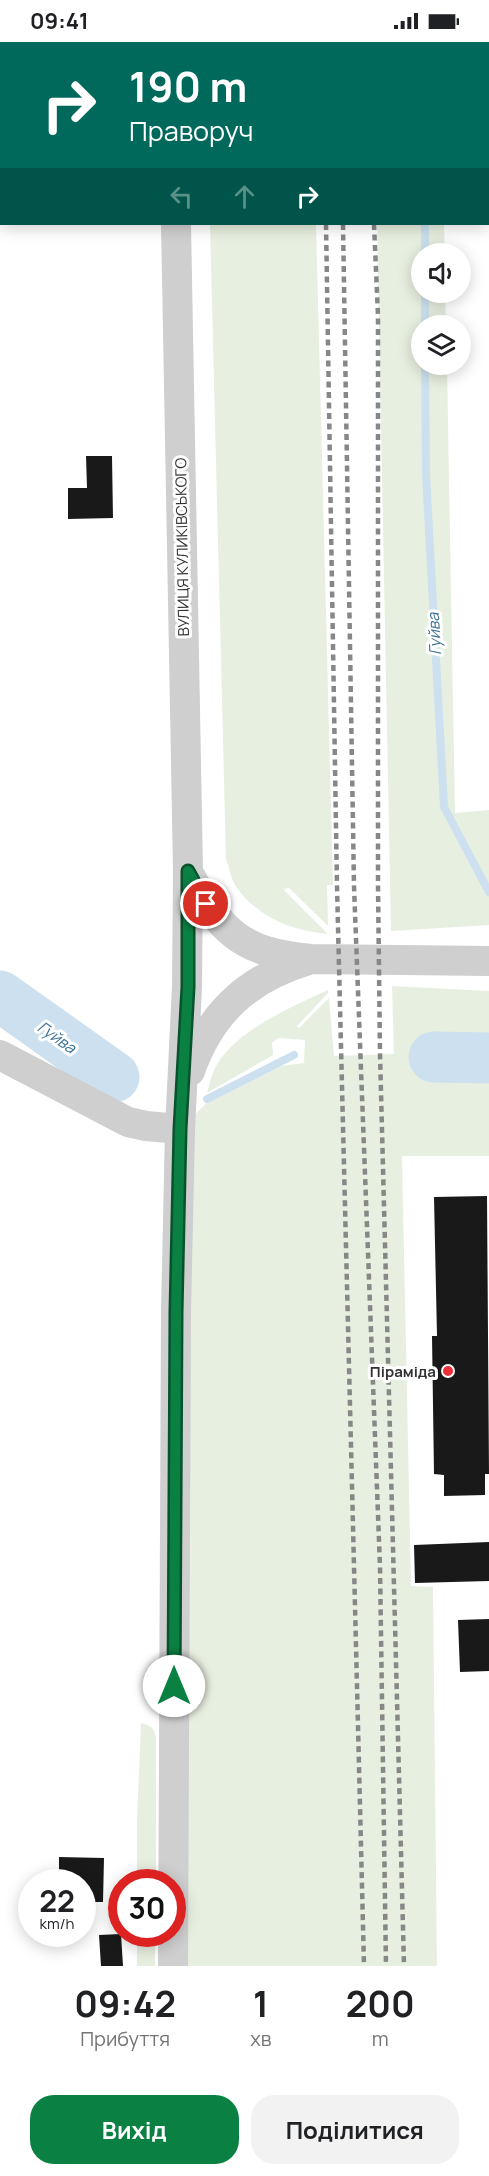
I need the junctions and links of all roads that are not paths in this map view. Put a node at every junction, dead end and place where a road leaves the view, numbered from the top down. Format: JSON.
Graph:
{"nodes":[{"id":1,"x":176,"y":225,"type":"edge"},
{"id":2,"x":188,"y":871,"type":"junction"},
{"id":3,"x":311,"y":959,"type":"junction"},
{"id":4,"x":489,"y":961,"type":"edge"},
{"id":5,"x":0,"y":1055,"type":"edge"},
{"id":6,"x":181,"y":1114,"type":"junction"},
{"id":7,"x":173,"y":1966,"type":"edge"}],
"edges":[{"from":1,"to":2,"type":"street","name":"ВУЛИЦЯ КУЛИКІВСЬКОГО"},
{"from":2,"to":3,"type":"street"},
{"from":2,"to":6,"type":"street","name":"ВУЛИЦЯ КУЛИКІВСЬКОГО"},
{"from":3,"to":4,"type":"street"},
{"from":3,"to":6,"type":"street"},
{"from":5,"to":6,"type":"street"},
{"from":6,"to":7,"type":"street","name":"ВУЛИЦЯ КУЛИКІВСЬКОГО"}]}
